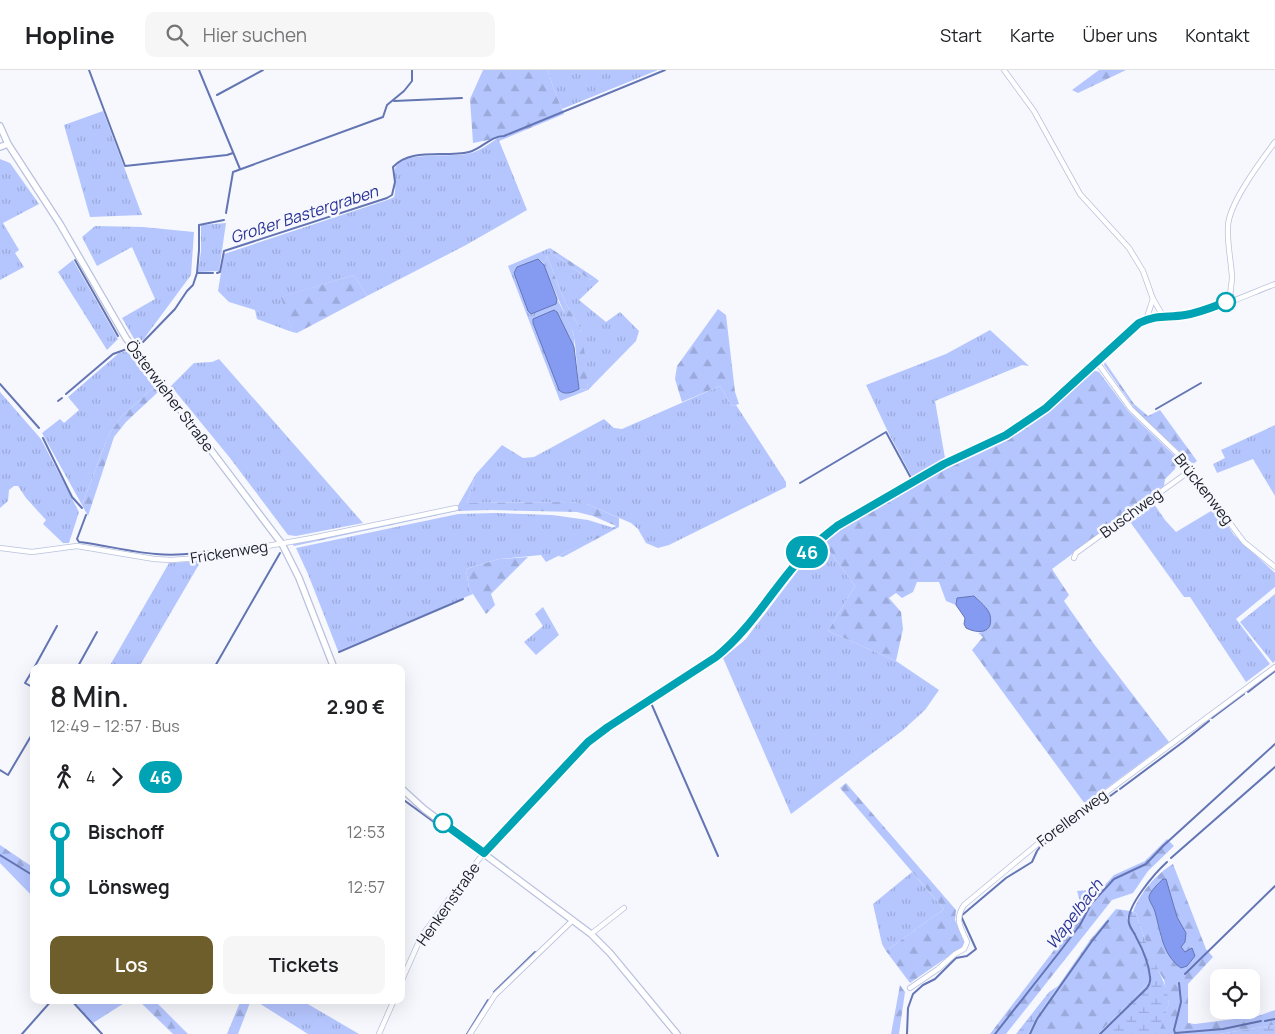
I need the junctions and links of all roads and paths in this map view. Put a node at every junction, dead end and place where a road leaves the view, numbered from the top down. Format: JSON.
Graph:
{"nodes":[{"id":1,"x":1004,"y":70,"type":"edge"},
{"id":2,"x":0,"y":126,"type":"edge"},
{"id":3,"x":2,"y":137,"type":"edge"},
{"id":4,"x":1275,"y":142,"type":"edge"},
{"id":5,"x":8,"y":144,"type":"junction"},
{"id":6,"x":0,"y":147,"type":"edge"},
{"id":7,"x":1275,"y":284,"type":"edge"},
{"id":8,"x":1153,"y":299,"type":"junction"},
{"id":9,"x":1231,"y":300,"type":"junction"},
{"id":10,"x":1163,"y":316,"type":"junction"},
{"id":11,"x":1146,"y":320,"type":"junction"},
{"id":12,"x":1096,"y":362,"type":"junction"},
{"id":13,"x":1191,"y":470,"type":"junction"},
{"id":14,"x":456,"y":508,"type":"dead end"},
{"id":15,"x":282,"y":544,"type":"junction"},
{"id":16,"x":0,"y":548,"type":"edge"},
{"id":17,"x":1074,"y":558,"type":"dead end"},
{"id":18,"x":1275,"y":567,"type":"edge"},
{"id":19,"x":332,"y":664,"type":"edge"},
{"id":20,"x":1275,"y":667,"type":"edge"},
{"id":21,"x":405,"y":792,"type":"edge"},
{"id":22,"x":484,"y":853,"type":"junction"},
{"id":23,"x":624,"y":908,"type":"dead end"},
{"id":24,"x":574,"y":920,"type":"junction"},
{"id":25,"x":591,"y":934,"type":"junction"},
{"id":26,"x":405,"y":974,"type":"edge"},
{"id":27,"x":910,"y":988,"type":"dead end"},
{"id":28,"x":392,"y":1004,"type":"edge"},
{"id":29,"x":379,"y":1034,"type":"edge"},
{"id":30,"x":470,"y":1034,"type":"edge"},
{"id":31,"x":677,"y":1034,"type":"edge"}],
"edges":[{"from":1,"to":8,"type":"street"},
{"from":2,"to":3,"type":"street","name":"Österwieher Straße"},
{"from":3,"to":5,"type":"street","name":"Österwieher Straße"},
{"from":4,"to":9,"type":"street"},
{"from":5,"to":6,"type":"street"},
{"from":5,"to":15,"type":"street","name":"Österwieher Straße"},
{"from":7,"to":9,"type":"street"},
{"from":8,"to":10,"type":"street"},
{"from":8,"to":11,"type":"street"},
{"from":9,"to":10,"type":"street"},
{"from":10,"to":11,"type":"street"},
{"from":11,"to":12,"type":"street","name":"Henkenstraße"},
{"from":12,"to":13,"type":"street","name":"Brückenweg"},
{"from":12,"to":22,"type":"street","name":"Henkenstraße"},
{"from":13,"to":17,"type":"street","name":"Buschweg"},
{"from":13,"to":18,"type":"street","name":"Brückenweg"},
{"from":14,"to":15,"type":"street","name":"Frickenweg"},
{"from":15,"to":16,"type":"street","name":"Frickenweg"},
{"from":15,"to":19,"type":"street","name":"Österwieher Straße"},
{"from":20,"to":27,"type":"street","name":"Forellenweg"},
{"from":21,"to":22,"type":"street"},
{"from":22,"to":24,"type":"street"},
{"from":22,"to":26,"type":"street","name":"Henkenstraße"},
{"from":23,"to":25,"type":"street"},
{"from":24,"to":25,"type":"street"},
{"from":24,"to":30,"type":"street"},
{"from":25,"to":31,"type":"street"},
{"from":28,"to":29,"type":"street"}]}
